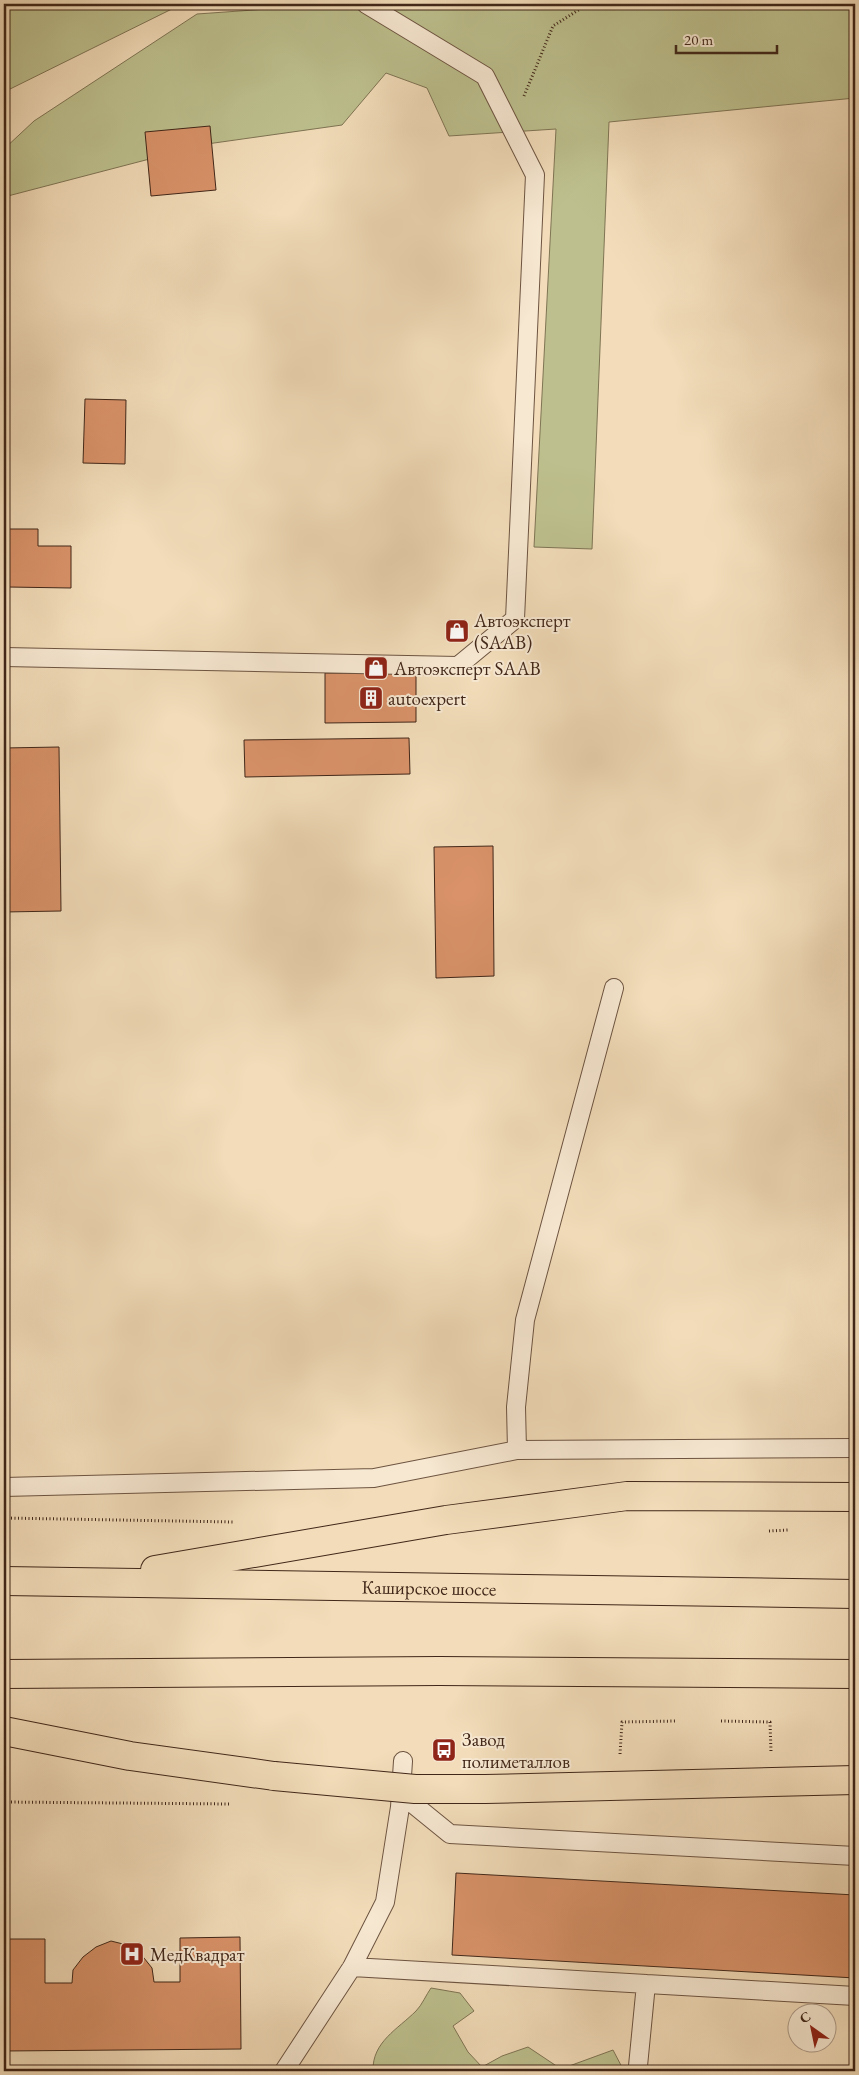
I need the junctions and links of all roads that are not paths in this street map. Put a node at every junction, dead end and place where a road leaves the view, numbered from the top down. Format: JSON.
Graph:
{"nodes":[{"id":1,"x":366,"y":4,"type":"edge"},
{"id":2,"x":4,"y":657,"type":"edge"},
{"id":3,"x":614,"y":988,"type":"dead end"},
{"id":4,"x":855,"y":1448,"type":"edge"},
{"id":5,"x":517,"y":1450,"type":"junction"},
{"id":6,"x":4,"y":1487,"type":"edge"},
{"id":7,"x":855,"y":1497,"type":"edge"},
{"id":8,"x":4,"y":1581,"type":"edge"},
{"id":9,"x":87,"y":1581,"type":"junction"},
{"id":10,"x":855,"y":1594,"type":"edge"},
{"id":11,"x":4,"y":1674,"type":"edge"},
{"id":12,"x":855,"y":1674,"type":"edge"},
{"id":13,"x":4,"y":1731,"type":"edge"},
{"id":14,"x":403,"y":1760,"type":"dead end"},
{"id":15,"x":855,"y":1780,"type":"edge"},
{"id":16,"x":402,"y":1794,"type":"junction"},
{"id":17,"x":855,"y":1856,"type":"edge"},
{"id":18,"x":352,"y":1967,"type":"junction"},
{"id":19,"x":646,"y":1984,"type":"junction"},
{"id":20,"x":855,"y":1996,"type":"edge"},
{"id":21,"x":638,"y":2066,"type":"dead end"},
{"id":22,"x":284,"y":2071,"type":"edge"}],
"edges":[{"from":1,"to":2,"type":"lane"},
{"from":3,"to":5,"type":"lane"},
{"from":4,"to":5,"type":"lane"},
{"from":5,"to":6,"type":"lane"},
{"from":7,"to":9,"type":"main road"},
{"from":8,"to":9,"type":"main road","name":"Каширское шоссе"},
{"from":9,"to":10,"type":"main road","name":"Каширское шоссе"},
{"from":11,"to":12,"type":"main road"},
{"from":13,"to":15,"type":"main road","bridge":true},
{"from":14,"to":16,"type":"lane"},
{"from":16,"to":17,"type":"lane"},
{"from":16,"to":18,"type":"lane"},
{"from":18,"to":19,"type":"lane"},
{"from":18,"to":22,"type":"lane"},
{"from":19,"to":20,"type":"lane"},
{"from":19,"to":21,"type":"lane"}]}
